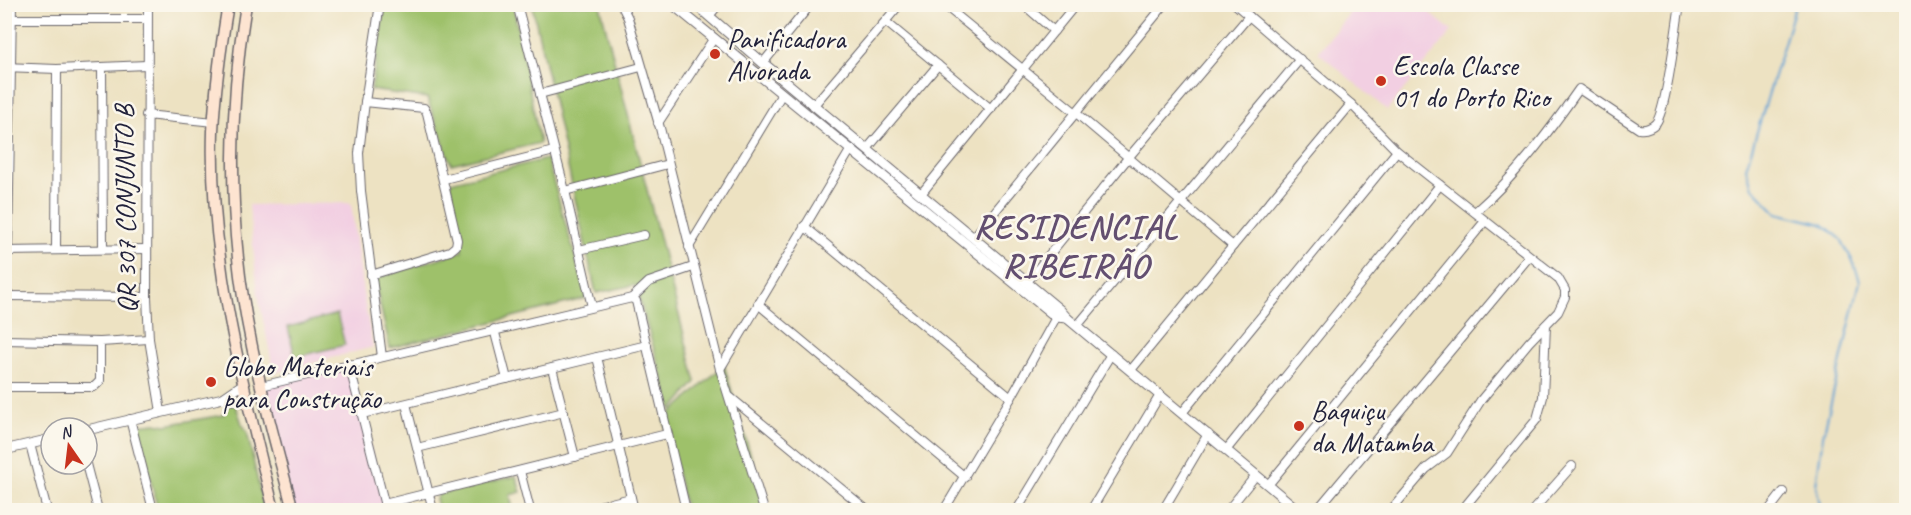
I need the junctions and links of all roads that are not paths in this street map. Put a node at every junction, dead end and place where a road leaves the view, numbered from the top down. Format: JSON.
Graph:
{"nodes":[{"id":1,"x":12,"y":4,"type":"edge"},
{"id":2,"x":147,"y":4,"type":"edge"},
{"id":3,"x":228,"y":4,"type":"edge"},
{"id":4,"x":246,"y":4,"type":"edge"},
{"id":5,"x":380,"y":4,"type":"edge"},
{"id":6,"x":517,"y":4,"type":"edge"},
{"id":7,"x":621,"y":4,"type":"edge"},
{"id":8,"x":672,"y":4,"type":"edge"},
{"id":9,"x":695,"y":4,"type":"edge"},
{"id":10,"x":719,"y":4,"type":"edge"},
{"id":11,"x":811,"y":4,"type":"edge"},
{"id":12,"x":900,"y":4,"type":"edge"},
{"id":13,"x":943,"y":4,"type":"edge"},
{"id":14,"x":1023,"y":4,"type":"edge"},
{"id":15,"x":1076,"y":4,"type":"edge"},
{"id":16,"x":1165,"y":4,"type":"edge"},
{"id":17,"x":1235,"y":4,"type":"edge"},
{"id":18,"x":1680,"y":4,"type":"edge"},
{"id":19,"x":710,"y":16,"type":"junction"},
{"id":20,"x":1249,"y":16,"type":"junction"},
{"id":21,"x":8,"y":19,"type":"edge"},
{"id":22,"x":147,"y":19,"type":"junction"},
{"id":23,"x":886,"y":22,"type":"junction"},
{"id":24,"x":224,"y":28,"type":"junction"},
{"id":25,"x":1054,"y":31,"type":"junction"},
{"id":26,"x":241,"y":33,"type":"junction"},
{"id":27,"x":714,"y":38,"type":"junction"},
{"id":28,"x":222,"y":47,"type":"junction"},
{"id":29,"x":239,"y":50,"type":"junction"},
{"id":30,"x":1300,"y":59,"type":"junction"},
{"id":31,"x":763,"y":63,"type":"junction"},
{"id":32,"x":146,"y":65,"type":"junction"},
{"id":33,"x":938,"y":65,"type":"junction"},
{"id":34,"x":8,"y":67,"type":"edge"},
{"id":35,"x":641,"y":67,"type":"junction"},
{"id":36,"x":102,"y":68,"type":"junction"},
{"id":37,"x":57,"y":69,"type":"junction"},
{"id":38,"x":1024,"y":70,"type":"junction"},
{"id":39,"x":540,"y":94,"type":"junction"},
{"id":40,"x":782,"y":94,"type":"junction"},
{"id":41,"x":365,"y":102,"type":"junction"},
{"id":42,"x":1351,"y":104,"type":"junction"},
{"id":43,"x":814,"y":105,"type":"junction"},
{"id":44,"x":991,"y":109,"type":"junction"},
{"id":45,"x":7,"y":113,"type":"edge"},
{"id":46,"x":1077,"y":113,"type":"junction"},
{"id":47,"x":146,"y":116,"type":"junction"},
{"id":48,"x":214,"y":122,"type":"junction"},
{"id":49,"x":658,"y":123,"type":"junction"},
{"id":50,"x":851,"y":149,"type":"junction"},
{"id":51,"x":867,"y":149,"type":"junction"},
{"id":52,"x":554,"y":151,"type":"junction"},
{"id":53,"x":1397,"y":151,"type":"junction"},
{"id":54,"x":1128,"y":158,"type":"junction"},
{"id":55,"x":7,"y":159,"type":"edge"},
{"id":56,"x":668,"y":164,"type":"junction"},
{"id":57,"x":444,"y":179,"type":"junction"},
{"id":58,"x":1440,"y":185,"type":"junction"},
{"id":59,"x":565,"y":190,"type":"junction"},
{"id":60,"x":921,"y":194,"type":"junction"},
{"id":61,"x":1180,"y":202,"type":"junction"},
{"id":62,"x":6,"y":204,"type":"edge"},
{"id":63,"x":1475,"y":212,"type":"junction"},
{"id":64,"x":1485,"y":221,"type":"junction"},
{"id":65,"x":804,"y":226,"type":"junction"},
{"id":66,"x":644,"y":235,"type":"dead end"},
{"id":67,"x":974,"y":237,"type":"junction"},
{"id":68,"x":1233,"y":246,"type":"junction"},
{"id":69,"x":689,"y":247,"type":"junction"},
{"id":70,"x":103,"y":249,"type":"junction"},
{"id":71,"x":147,"y":249,"type":"junction"},
{"id":72,"x":56,"y":250,"type":"junction"},
{"id":73,"x":579,"y":250,"type":"junction"},
{"id":74,"x":6,"y":251,"type":"edge"},
{"id":75,"x":1529,"y":257,"type":"junction"},
{"id":76,"x":693,"y":267,"type":"junction"},
{"id":77,"x":371,"y":275,"type":"junction"},
{"id":78,"x":1027,"y":282,"type":"junction"},
{"id":79,"x":4,"y":296,"type":"edge"},
{"id":80,"x":147,"y":297,"type":"junction"},
{"id":81,"x":632,"y":298,"type":"junction"},
{"id":82,"x":758,"y":304,"type":"junction"},
{"id":83,"x":592,"y":307,"type":"junction"},
{"id":84,"x":1058,"y":313,"type":"junction"},
{"id":85,"x":1546,"y":325,"type":"junction"},
{"id":86,"x":1077,"y":326,"type":"junction"},
{"id":87,"x":494,"y":329,"type":"junction"},
{"id":88,"x":149,"y":339,"type":"junction"},
{"id":89,"x":4,"y":340,"type":"edge"},
{"id":90,"x":100,"y":342,"type":"junction"},
{"id":91,"x":647,"y":345,"type":"junction"},
{"id":92,"x":1111,"y":354,"type":"junction"},
{"id":93,"x":382,"y":357,"type":"junction"},
{"id":94,"x":597,"y":357,"type":"junction"},
{"id":95,"x":349,"y":364,"type":"junction"},
{"id":96,"x":552,"y":368,"type":"junction"},
{"id":97,"x":720,"y":369,"type":"junction"},
{"id":98,"x":1131,"y":370,"type":"junction"},
{"id":99,"x":507,"y":379,"type":"junction"},
{"id":100,"x":242,"y":384,"type":"junction"},
{"id":101,"x":261,"y":386,"type":"junction"},
{"id":102,"x":4,"y":387,"type":"edge"},
{"id":103,"x":1160,"y":395,"type":"junction"},
{"id":104,"x":729,"y":396,"type":"junction"},
{"id":105,"x":223,"y":398,"type":"junction"},
{"id":106,"x":1011,"y":398,"type":"junction"},
{"id":107,"x":247,"y":403,"type":"junction"},
{"id":108,"x":406,"y":404,"type":"junction"},
{"id":109,"x":161,"y":412,"type":"junction"},
{"id":110,"x":564,"y":412,"type":"junction"},
{"id":111,"x":1182,"y":413,"type":"junction"},
{"id":112,"x":362,"y":414,"type":"junction"},
{"id":113,"x":130,"y":419,"type":"junction"},
{"id":114,"x":99,"y":427,"type":"edge"},
{"id":115,"x":667,"y":434,"type":"junction"},
{"id":116,"x":1208,"y":434,"type":"junction"},
{"id":117,"x":39,"y":442,"type":"edge"},
{"id":118,"x":30,"y":444,"type":"junction"},
{"id":119,"x":618,"y":446,"type":"junction"},
{"id":120,"x":417,"y":448,"type":"junction"},
{"id":121,"x":4,"y":450,"type":"edge"},
{"id":122,"x":1227,"y":450,"type":"junction"},
{"id":123,"x":575,"y":457,"type":"junction"},
{"id":124,"x":1572,"y":466,"type":"dead end"},
{"id":125,"x":520,"y":471,"type":"junction"},
{"id":126,"x":1256,"y":475,"type":"junction"},
{"id":127,"x":89,"y":476,"type":"edge"},
{"id":128,"x":965,"y":477,"type":"junction"},
{"id":129,"x":1268,"y":485,"type":"junction"},
{"id":130,"x":1783,"y":492,"type":"dead end"},
{"id":131,"x":429,"y":494,"type":"junction"},
{"id":132,"x":631,"y":498,"type":"junction"},
{"id":133,"x":385,"y":507,"type":"edge"},
{"id":134,"x":47,"y":510,"type":"edge"},
{"id":135,"x":98,"y":510,"type":"edge"},
{"id":136,"x":153,"y":510,"type":"edge"},
{"id":137,"x":274,"y":510,"type":"edge"},
{"id":138,"x":293,"y":510,"type":"edge"},
{"id":139,"x":433,"y":510,"type":"edge"},
{"id":140,"x":530,"y":510,"type":"edge"},
{"id":141,"x":583,"y":510,"type":"edge"},
{"id":142,"x":634,"y":510,"type":"edge"},
{"id":143,"x":686,"y":510,"type":"edge"},
{"id":144,"x":764,"y":510,"type":"edge"},
{"id":145,"x":867,"y":510,"type":"edge"},
{"id":146,"x":944,"y":510,"type":"edge"},
{"id":147,"x":1017,"y":510,"type":"edge"},
{"id":148,"x":1091,"y":510,"type":"edge"},
{"id":149,"x":1163,"y":510,"type":"edge"},
{"id":150,"x":1228,"y":510,"type":"edge"},
{"id":151,"x":1297,"y":510,"type":"edge"},
{"id":152,"x":1317,"y":510,"type":"edge"},
{"id":153,"x":1391,"y":510,"type":"edge"},
{"id":154,"x":1462,"y":510,"type":"edge"},
{"id":155,"x":1533,"y":510,"type":"edge"},
{"id":156,"x":1769,"y":510,"type":"edge"}],
"edges":[{"from":1,"to":21,"type":"street"},
{"from":2,"to":22,"type":"street","name":"QR 307 CONJUNTO B"},
{"from":3,"to":24,"type":"main road"},
{"from":4,"to":26,"type":"main road"},
{"from":5,"to":41,"type":"street"},
{"from":6,"to":39,"type":"street"},
{"from":7,"to":35,"type":"street"},
{"from":8,"to":27,"type":"street"},
{"from":9,"to":19,"type":"street"},
{"from":10,"to":19,"type":"street"},
{"from":11,"to":31,"type":"street"},
{"from":12,"to":23,"type":"street"},
{"from":13,"to":38,"type":"street"},
{"from":14,"to":25,"type":"street"},
{"from":15,"to":25,"type":"street"},
{"from":16,"to":46,"type":"street"},
{"from":17,"to":20,"type":"street"},
{"from":18,"to":63,"type":"street"},
{"from":19,"to":31,"type":"street"},
{"from":20,"to":30,"type":"street"},
{"from":20,"to":54,"type":"street"},
{"from":21,"to":22,"type":"street"},
{"from":21,"to":34,"type":"street"},
{"from":22,"to":32,"type":"street","name":"QR 307 CONJUNTO B"},
{"from":23,"to":33,"type":"street"},
{"from":23,"to":43,"type":"street"},
{"from":24,"to":26,"type":"main road"},
{"from":24,"to":28,"type":"main road"},
{"from":25,"to":38,"type":"street"},
{"from":26,"to":29,"type":"main road"},
{"from":27,"to":40,"type":"street"},
{"from":27,"to":49,"type":"street"},
{"from":28,"to":29,"type":"main road"},
{"from":28,"to":48,"type":"main road"},
{"from":29,"to":101,"type":"main road"},
{"from":30,"to":42,"type":"street"},
{"from":30,"to":61,"type":"street"},
{"from":31,"to":43,"type":"street"},
{"from":32,"to":36,"type":"street"},
{"from":32,"to":47,"type":"street","name":"QR 307 CONJUNTO B"},
{"from":33,"to":44,"type":"street"},
{"from":33,"to":51,"type":"street"},
{"from":34,"to":37,"type":"street"},
{"from":34,"to":45,"type":"street"},
{"from":35,"to":39,"type":"street"},
{"from":35,"to":49,"type":"street"},
{"from":36,"to":37,"type":"street"},
{"from":36,"to":70,"type":"street"},
{"from":37,"to":72,"type":"street"},
{"from":38,"to":44,"type":"street"},
{"from":38,"to":46,"type":"street"},
{"from":39,"to":52,"type":"street"},
{"from":40,"to":50,"type":"street"},
{"from":40,"to":69,"type":"street"},
{"from":41,"to":57,"type":"street"},
{"from":41,"to":77,"type":"street"},
{"from":42,"to":53,"type":"street"},
{"from":42,"to":68,"type":"street"},
{"from":43,"to":51,"type":"street"},
{"from":44,"to":60,"type":"street"},
{"from":45,"to":55,"type":"street"},
{"from":46,"to":54,"type":"street"},
{"from":46,"to":67,"type":"street"},
{"from":47,"to":48,"type":"street"},
{"from":47,"to":71,"type":"street","name":"QR 307 CONJUNTO B"},
{"from":48,"to":100,"type":"main road"},
{"from":49,"to":56,"type":"street"},
{"from":50,"to":65,"type":"street"},
{"from":50,"to":84,"type":"street"},
{"from":51,"to":60,"type":"street"},
{"from":52,"to":57,"type":"street"},
{"from":52,"to":59,"type":"street"},
{"from":53,"to":58,"type":"street"},
{"from":53,"to":111,"type":"street"},
{"from":54,"to":61,"type":"street"},
{"from":54,"to":78,"type":"street"},
{"from":55,"to":62,"type":"street"},
{"from":56,"to":59,"type":"street"},
{"from":56,"to":69,"type":"street"},
{"from":57,"to":77,"type":"street"},
{"from":58,"to":63,"type":"street"},
{"from":58,"to":122,"type":"street"},
{"from":59,"to":73,"type":"street"},
{"from":60,"to":67,"type":"street"},
{"from":61,"to":68,"type":"street"},
{"from":61,"to":86,"type":"street"},
{"from":62,"to":74,"type":"street"},
{"from":63,"to":64,"type":"street"},
{"from":64,"to":75,"type":"street"},
{"from":64,"to":129,"type":"street"},
{"from":65,"to":82,"type":"street"},
{"from":65,"to":106,"type":"street"},
{"from":66,"to":73,"type":"street"},
{"from":67,"to":78,"type":"street"},
{"from":68,"to":98,"type":"street"},
{"from":69,"to":76,"type":"street"},
{"from":70,"to":71,"type":"street"},
{"from":70,"to":72,"type":"street"},
{"from":71,"to":80,"type":"street","name":"QR 307 CONJUNTO B"},
{"from":72,"to":74,"type":"street"},
{"from":73,"to":83,"type":"street"},
{"from":75,"to":85,"type":"street"},
{"from":75,"to":152,"type":"street"},
{"from":76,"to":81,"type":"street"},
{"from":76,"to":97,"type":"street"},
{"from":77,"to":93,"type":"street"},
{"from":78,"to":84,"type":"street"},
{"from":79,"to":80,"type":"street"},
{"from":80,"to":88,"type":"street","name":"QR 307 CONJUNTO B"},
{"from":81,"to":83,"type":"street"},
{"from":81,"to":91,"type":"street"},
{"from":82,"to":97,"type":"street"},
{"from":82,"to":128,"type":"street"},
{"from":83,"to":87,"type":"street"},
{"from":84,"to":86,"type":"street"},
{"from":84,"to":106,"type":"street"},
{"from":85,"to":153,"type":"street"},
{"from":85,"to":154,"type":"street"},
{"from":86,"to":92,"type":"street"},
{"from":87,"to":93,"type":"street"},
{"from":87,"to":99,"type":"street"},
{"from":88,"to":90,"type":"street"},
{"from":88,"to":109,"type":"street","name":"QR 307 CONJUNTO B"},
{"from":89,"to":90,"type":"street"},
{"from":90,"to":102,"type":"street"},
{"from":91,"to":94,"type":"street"},
{"from":91,"to":115,"type":"street"},
{"from":92,"to":98,"type":"street"},
{"from":92,"to":147,"type":"street"},
{"from":93,"to":95,"type":"street"},
{"from":94,"to":96,"type":"street"},
{"from":94,"to":119,"type":"street"},
{"from":95,"to":101,"type":"street"},
{"from":95,"to":112,"type":"street"},
{"from":96,"to":99,"type":"street"},
{"from":96,"to":110,"type":"street"},
{"from":97,"to":104,"type":"street"},
{"from":98,"to":103,"type":"street"},
{"from":99,"to":108,"type":"street"},
{"from":100,"to":105,"type":"street"},
{"from":100,"to":107,"type":"main road"},
{"from":101,"to":138,"type":"main road"},
{"from":103,"to":111,"type":"street"},
{"from":103,"to":148,"type":"street"},
{"from":104,"to":144,"type":"street"},
{"from":104,"to":145,"type":"street"},
{"from":105,"to":107,"type":"street"},
{"from":105,"to":109,"type":"street"},
{"from":106,"to":128,"type":"street"},
{"from":107,"to":137,"type":"main road"},
{"from":108,"to":112,"type":"street"},
{"from":108,"to":120,"type":"street"},
{"from":109,"to":113,"type":"street"},
{"from":110,"to":120,"type":"street"},
{"from":110,"to":123,"type":"street"},
{"from":111,"to":116,"type":"street"},
{"from":112,"to":133,"type":"street"},
{"from":113,"to":114,"type":"street"},
{"from":113,"to":136,"type":"street"},
{"from":115,"to":119,"type":"street"},
{"from":115,"to":143,"type":"street"},
{"from":116,"to":122,"type":"street"},
{"from":116,"to":149,"type":"street"},
{"from":117,"to":118,"type":"street"},
{"from":118,"to":121,"type":"street"},
{"from":118,"to":134,"type":"street"},
{"from":119,"to":123,"type":"street"},
{"from":119,"to":132,"type":"street"},
{"from":120,"to":131,"type":"street"},
{"from":122,"to":126,"type":"street"},
{"from":123,"to":125,"type":"street"},
{"from":124,"to":155,"type":"street"},
{"from":125,"to":131,"type":"street"},
{"from":125,"to":140,"type":"street"},
{"from":126,"to":129,"type":"street"},
{"from":126,"to":150,"type":"street"},
{"from":127,"to":135,"type":"street"},
{"from":128,"to":146,"type":"street"},
{"from":129,"to":151,"type":"street"},
{"from":130,"to":156,"type":"street"},
{"from":131,"to":133,"type":"street"},
{"from":131,"to":139,"type":"street"},
{"from":132,"to":141,"type":"street"},
{"from":132,"to":142,"type":"street"}]}
